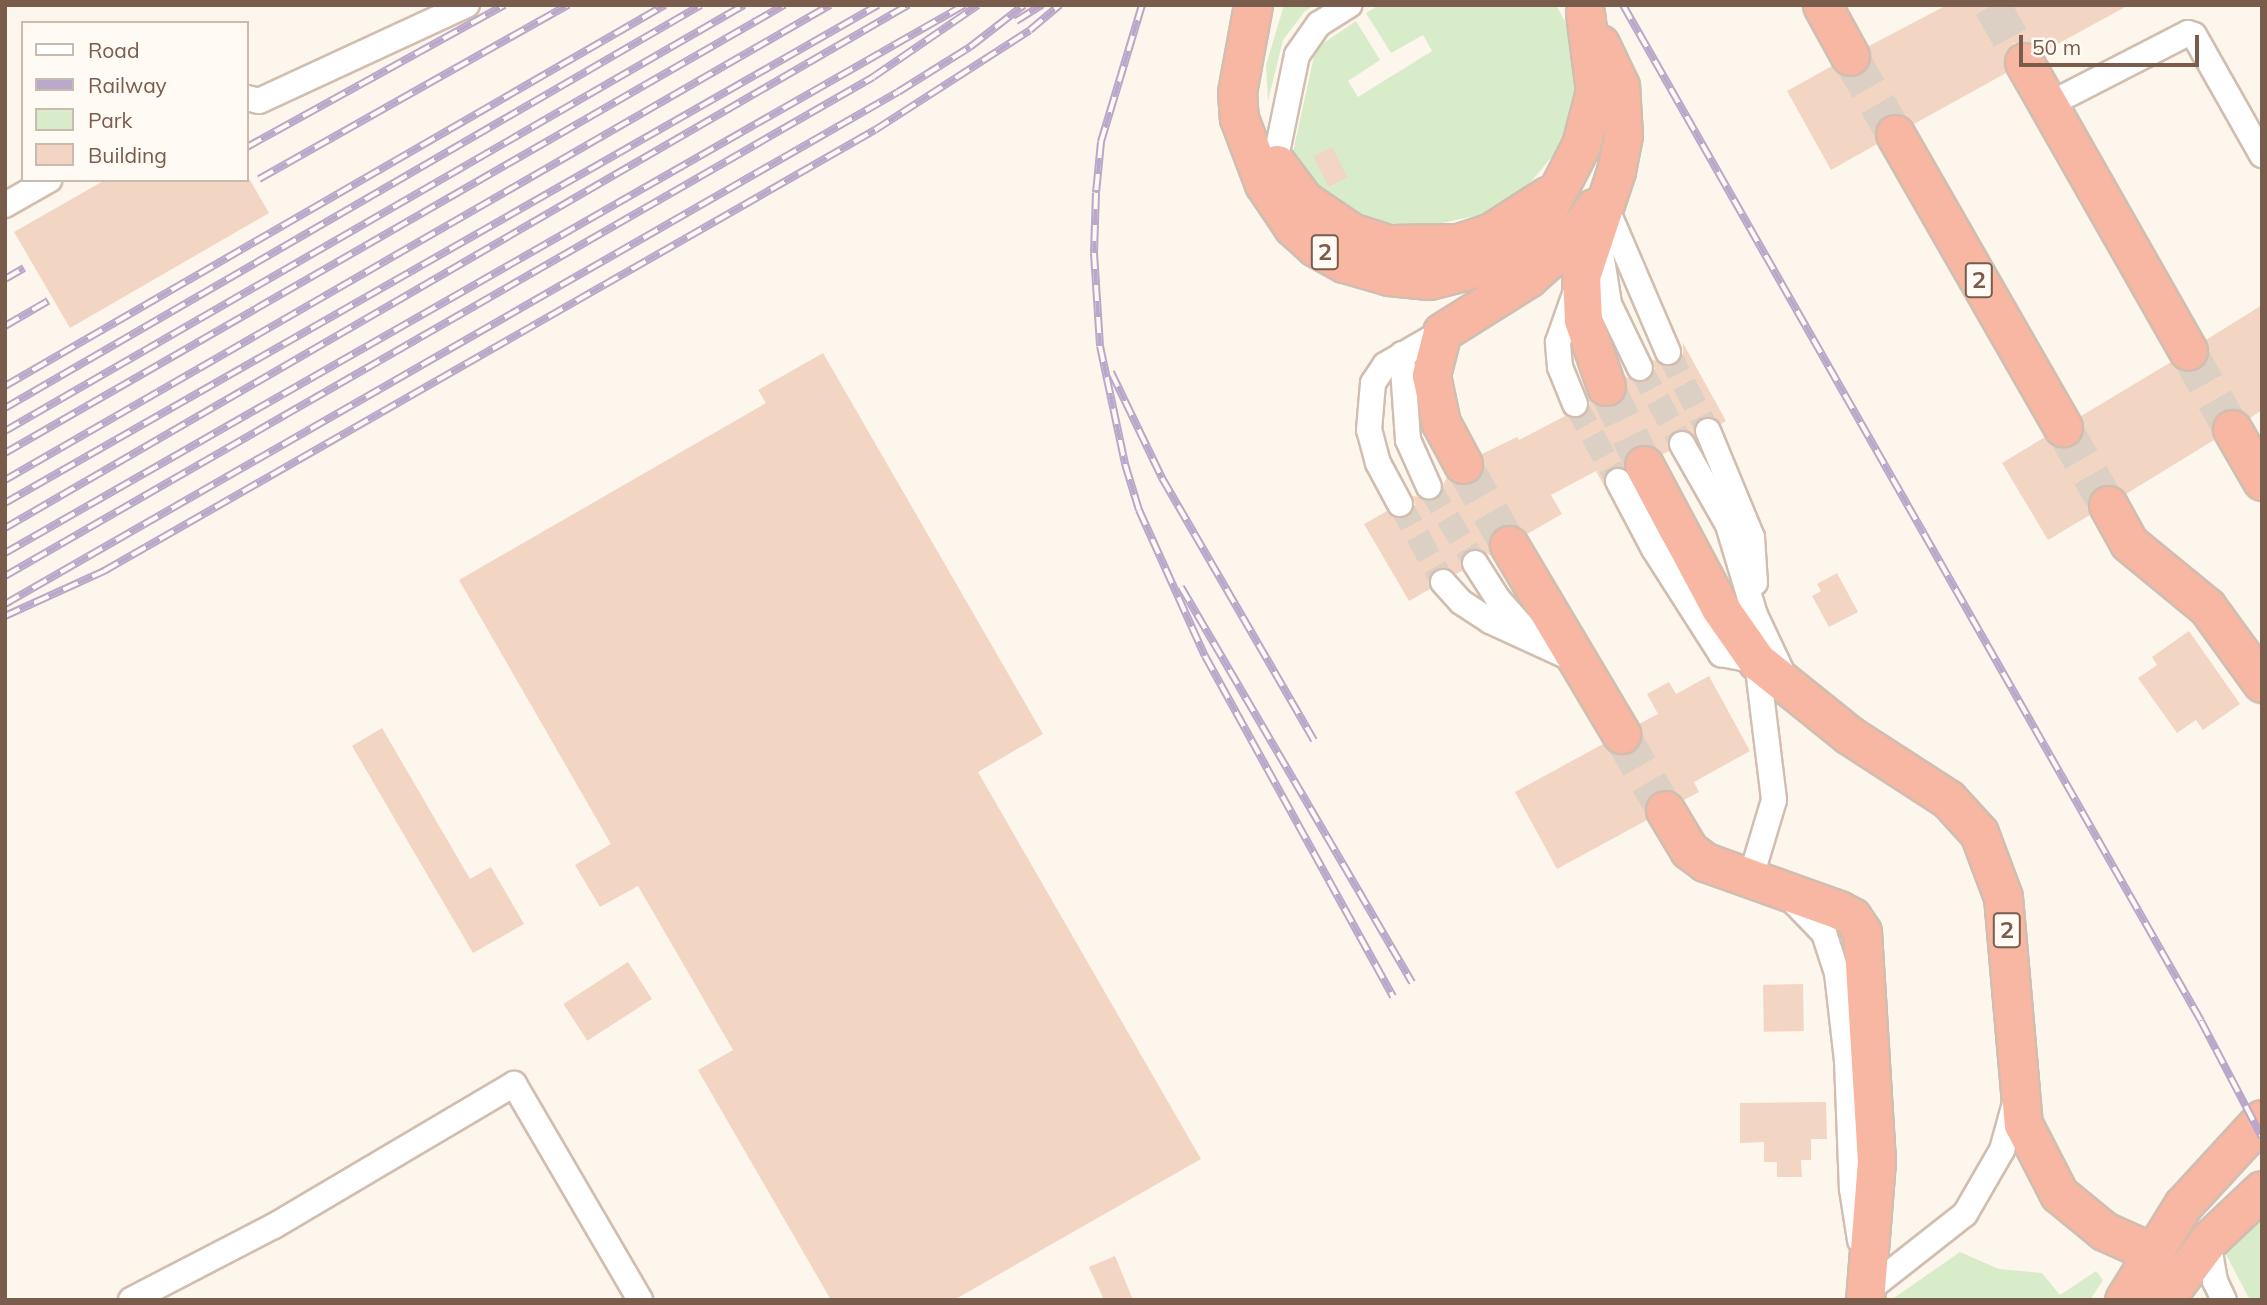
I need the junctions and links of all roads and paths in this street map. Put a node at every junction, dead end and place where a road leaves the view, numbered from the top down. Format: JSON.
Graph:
{"nodes":[{"id":1,"x":467,"y":5,"type":"edge"},
{"id":2,"x":1255,"y":5,"type":"edge"},
{"id":3,"x":1349,"y":5,"type":"edge"},
{"id":4,"x":1822,"y":5,"type":"edge"},
{"id":5,"x":1583,"y":9,"type":"edge"},
{"id":6,"x":1850,"y":56,"type":"tunnel mouth"},
{"id":7,"x":2024,"y":62,"type":"tunnel mouth"},
{"id":8,"x":248,"y":98,"type":"edge"},
{"id":9,"x":2048,"y":105,"type":"junction"},
{"id":10,"x":1895,"y":134,"type":"tunnel mouth"},
{"id":11,"x":2262,"y":155,"type":"edge"},
{"id":12,"x":1275,"y":162,"type":"junction"},
{"id":13,"x":45,"y":182,"type":"edge"},
{"id":14,"x":1560,"y":188,"type":"junction"},
{"id":15,"x":1606,"y":201,"type":"junction"},
{"id":16,"x":5,"y":205,"type":"edge"},
{"id":17,"x":1581,"y":276,"type":"junction"},
{"id":18,"x":1442,"y":332,"type":"junction"},
{"id":19,"x":2188,"y":351,"type":"tunnel mouth"},
{"id":20,"x":1668,"y":352,"type":"tunnel mouth"},
{"id":21,"x":1402,"y":354,"type":"junction"},
{"id":22,"x":1640,"y":368,"type":"tunnel mouth"},
{"id":23,"x":1606,"y":386,"type":"tunnel mouth"},
{"id":24,"x":1575,"y":404,"type":"tunnel mouth"},
{"id":25,"x":2063,"y":427,"type":"tunnel mouth"},
{"id":26,"x":2232,"y":429,"type":"tunnel mouth"},
{"id":27,"x":1708,"y":431,"type":"tunnel mouth"},
{"id":28,"x":1682,"y":444,"type":"tunnel mouth"},
{"id":29,"x":1463,"y":464,"type":"tunnel mouth"},
{"id":30,"x":1631,"y":473,"type":"tunnel mouth"},
{"id":31,"x":2262,"y":481,"type":"edge"},
{"id":32,"x":1429,"y":487,"type":"tunnel mouth"},
{"id":33,"x":1400,"y":504,"type":"tunnel mouth"},
{"id":34,"x":2108,"y":505,"type":"tunnel mouth"},
{"id":35,"x":1509,"y":545,"type":"tunnel mouth"},
{"id":36,"x":1475,"y":563,"type":"tunnel mouth"},
{"id":37,"x":1443,"y":582,"type":"tunnel mouth"},
{"id":38,"x":1755,"y":615,"type":"junction"},
{"id":39,"x":1532,"y":638,"type":"junction"},
{"id":40,"x":1757,"y":662,"type":"junction"},
{"id":41,"x":1580,"y":663,"type":"junction"},
{"id":42,"x":2262,"y":683,"type":"edge"},
{"id":43,"x":1795,"y":691,"type":"junction"},
{"id":44,"x":1621,"y":734,"type":"tunnel mouth"},
{"id":45,"x":1665,"y":810,"type":"tunnel mouth"},
{"id":46,"x":1750,"y":880,"type":"junction"},
{"id":47,"x":2018,"y":1094,"type":"junction"},
{"id":48,"x":2262,"y":1119,"type":"edge"},
{"id":49,"x":2262,"y":1189,"type":"edge"},
{"id":50,"x":2208,"y":1241,"type":"junction"},
{"id":51,"x":2151,"y":1252,"type":"junction"},
{"id":52,"x":1868,"y":1284,"type":"edge"},
{"id":53,"x":131,"y":1300,"type":"edge"},
{"id":54,"x":640,"y":1300,"type":"edge"},
{"id":55,"x":2124,"y":1300,"type":"edge"},
{"id":56,"x":2164,"y":1300,"type":"edge"},
{"id":57,"x":2224,"y":1300,"type":"edge"}],
"edges":[{"from":1,"to":8,"type":"street"},
{"from":2,"to":12,"type":"highway","number":"2"},
{"from":2,"to":14,"type":"highway","number":"2"},
{"from":3,"to":12,"type":"street"},
{"from":4,"to":6,"type":"highway"},
{"from":5,"to":14,"type":"highway","number":"2"},
{"from":5,"to":15,"type":"highway","number":"2"},
{"from":7,"to":9,"type":"highway"},
{"from":9,"to":11,"type":"street"},
{"from":9,"to":19,"type":"highway"},
{"from":10,"to":25,"type":"highway","number":"2"},
{"from":12,"to":14,"type":"highway","number":"2"},
{"from":13,"to":16,"type":"street"},
{"from":15,"to":17,"type":"highway","number":"2"},
{"from":15,"to":18,"type":"highway","number":"2"},
{"from":15,"to":20,"type":"street"},
{"from":15,"to":22,"type":"street"},
{"from":17,"to":23,"type":"highway","number":"2"},
{"from":17,"to":24,"type":"street"},
{"from":18,"to":21,"type":"street"},
{"from":18,"to":29,"type":"highway"},
{"from":21,"to":32,"type":"street"},
{"from":21,"to":33,"type":"street"},
{"from":26,"to":31,"type":"highway"},
{"from":27,"to":38,"type":"street"},
{"from":28,"to":38,"type":"street"},
{"from":30,"to":40,"type":"highway","number":"2"},
{"from":34,"to":42,"type":"highway"},
{"from":35,"to":41,"type":"highway"},
{"from":36,"to":39,"type":"street"},
{"from":37,"to":39,"type":"street"},
{"from":38,"to":43,"type":"street"},
{"from":39,"to":41,"type":"street"},
{"from":40,"to":43,"type":"highway","number":"2"},
{"from":40,"to":46,"type":"street"},
{"from":41,"to":44,"type":"highway"},
{"from":43,"to":47,"type":"highway","number":"2"},
{"from":45,"to":46,"type":"highway"},
{"from":46,"to":52,"type":"highway"},
{"from":47,"to":51,"type":"highway","number":"2"},
{"from":47,"to":52,"type":"street"},
{"from":48,"to":51,"type":"highway"},
{"from":49,"to":50,"type":"highway"},
{"from":50,"to":56,"type":"highway"},
{"from":50,"to":57,"type":"street"},
{"from":51,"to":55,"type":"highway"},
{"from":53,"to":54,"type":"street"}]}
